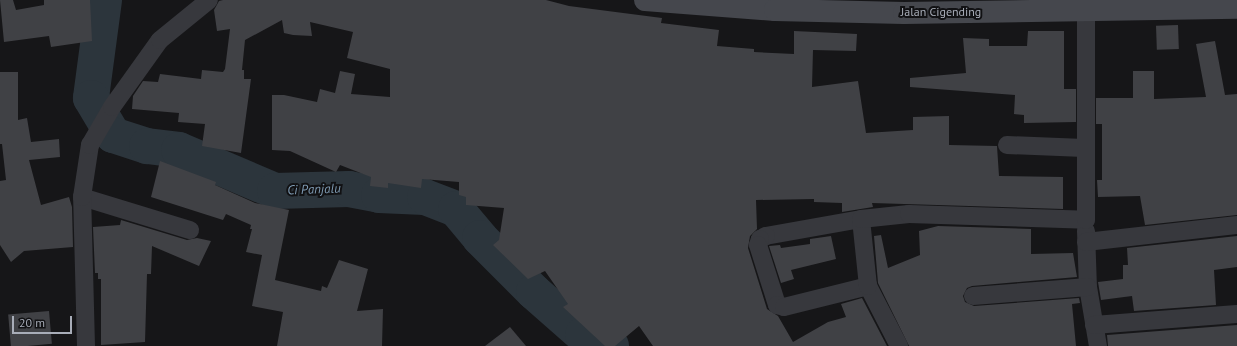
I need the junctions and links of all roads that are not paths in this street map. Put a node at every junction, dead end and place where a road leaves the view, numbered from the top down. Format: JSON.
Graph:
{"nodes":[{"id":1,"x":209,"y":0,"type":"edge"},
{"id":2,"x":646,"y":0,"type":"edge"},
{"id":3,"x":1237,"y":8,"type":"edge"},
{"id":4,"x":1086,"y":12,"type":"junction"},
{"id":5,"x":1006,"y":145,"type":"dead end"},
{"id":6,"x":1084,"y":148,"type":"junction"},
{"id":7,"x":82,"y":197,"type":"junction"},
{"id":8,"x":861,"y":219,"type":"junction"},
{"id":9,"x":1086,"y":220,"type":"junction"},
{"id":10,"x":1237,"y":225,"type":"edge"},
{"id":11,"x":190,"y":230,"type":"dead end"},
{"id":12,"x":1086,"y":242,"type":"junction"},
{"id":13,"x":868,"y":286,"type":"junction"},
{"id":14,"x":1088,"y":287,"type":"junction"},
{"id":15,"x":973,"y":296,"type":"dead end"},
{"id":16,"x":1237,"y":314,"type":"edge"},
{"id":17,"x":1094,"y":325,"type":"junction"},
{"id":18,"x":86,"y":346,"type":"edge"},
{"id":19,"x":899,"y":346,"type":"edge"},
{"id":20,"x":1098,"y":346,"type":"edge"}],
"edges":[{"from":1,"to":7,"type":"street"},
{"from":2,"to":4,"type":"street","name":"Jalan Cigending"},
{"from":3,"to":4,"type":"street","name":"Jalan Cigending"},
{"from":4,"to":6,"type":"street"},
{"from":5,"to":6,"type":"street"},
{"from":6,"to":9,"type":"street"},
{"from":7,"to":11,"type":"street"},
{"from":7,"to":18,"type":"street"},
{"from":8,"to":9,"type":"street"},
{"from":8,"to":13,"type":"street"},
{"from":8,"to":13,"type":"street"},
{"from":9,"to":12,"type":"street"},
{"from":10,"to":12,"type":"street"},
{"from":12,"to":14,"type":"street"},
{"from":13,"to":19,"type":"street"},
{"from":14,"to":15,"type":"street"},
{"from":14,"to":17,"type":"street"},
{"from":16,"to":17,"type":"street"},
{"from":17,"to":20,"type":"street"}]}
